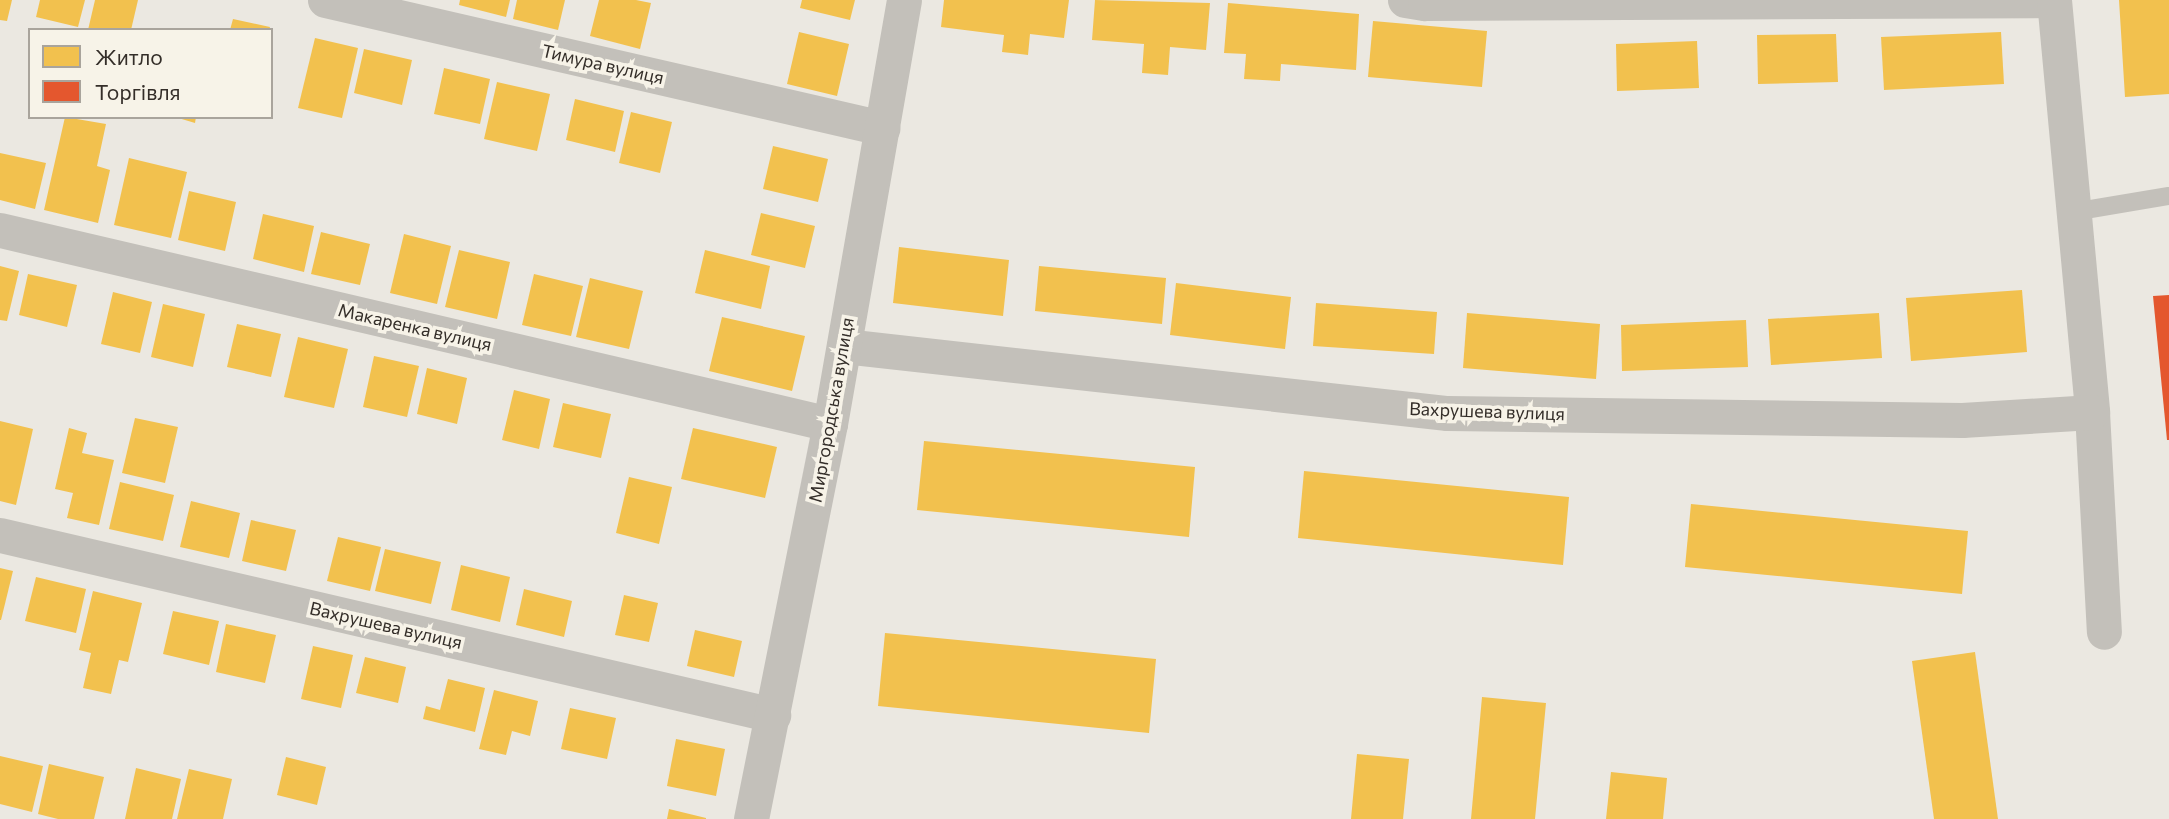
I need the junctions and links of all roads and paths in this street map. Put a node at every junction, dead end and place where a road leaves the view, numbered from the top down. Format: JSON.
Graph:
{"nodes":[{"id":1,"x":325,"y":0,"type":"edge"},
{"id":2,"x":904,"y":0,"type":"edge"},
{"id":3,"x":1405,"y":0,"type":"edge"},
{"id":4,"x":2054,"y":0,"type":"edge"},
{"id":5,"x":882,"y":128,"type":"junction"},
{"id":6,"x":2169,"y":196,"type":"edge"},
{"id":7,"x":2073,"y":212,"type":"junction"},
{"id":8,"x":0,"y":230,"type":"edge"},
{"id":9,"x":844,"y":346,"type":"junction"},
{"id":10,"x":2092,"y":412,"type":"junction"},
{"id":11,"x":830,"y":425,"type":"junction"},
{"id":12,"x":0,"y":535,"type":"edge"},
{"id":13,"x":2104,"y":632,"type":"dead end"},
{"id":14,"x":772,"y":715,"type":"junction"},
{"id":15,"x":751,"y":819,"type":"edge"}],
"edges":[{"from":1,"to":5,"type":"street","name":"Тимура вулиця"},
{"from":2,"to":5,"type":"street","name":"Миргородська вулиця"},
{"from":3,"to":4,"type":"street"},
{"from":4,"to":7,"type":"street"},
{"from":5,"to":9,"type":"street","name":"Миргородська вулиця"},
{"from":6,"to":7,"type":"lane"},
{"from":7,"to":10,"type":"street"},
{"from":8,"to":11,"type":"street","name":"Макаренка вулиця"},
{"from":9,"to":10,"type":"street","name":"Вахрушева вулиця"},
{"from":9,"to":11,"type":"street","name":"Миргородська вулиця"},
{"from":10,"to":13,"type":"street"},
{"from":11,"to":14,"type":"street","name":"Миргородська вулиця"},
{"from":12,"to":14,"type":"street","name":"Вахрушева вулиця"},
{"from":14,"to":15,"type":"street","name":"Миргородська вулиця"}]}
